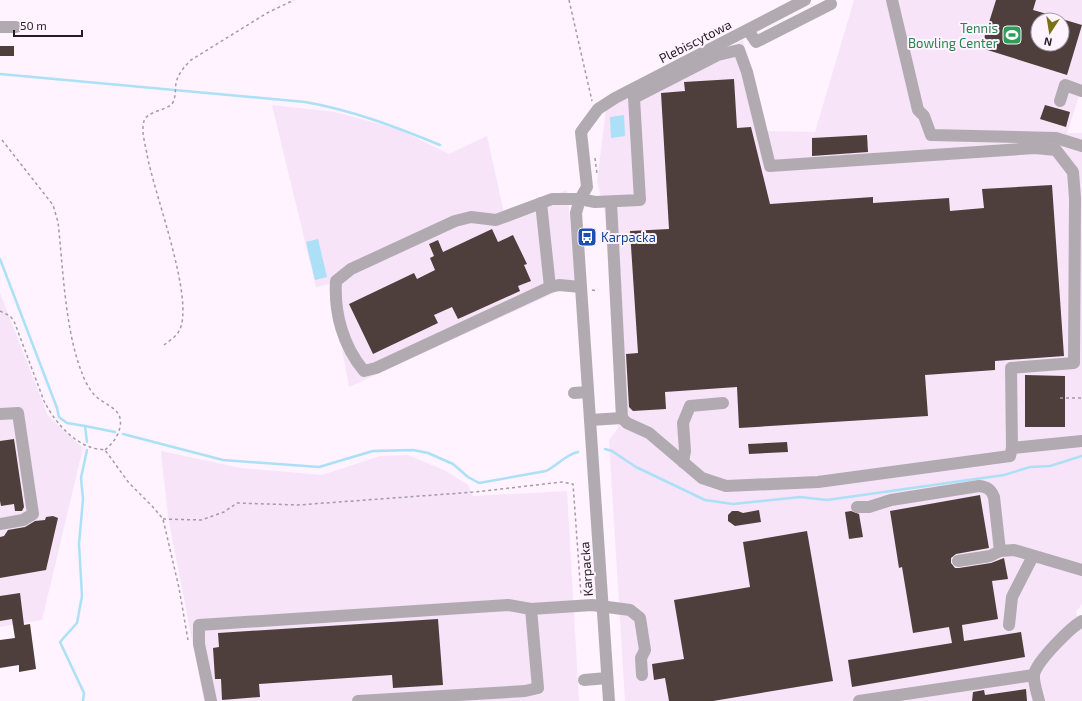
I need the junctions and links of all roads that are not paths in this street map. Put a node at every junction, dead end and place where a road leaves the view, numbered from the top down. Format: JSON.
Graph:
{"nodes":[{"id":1,"x":805,"y":0,"type":"edge"},
{"id":2,"x":892,"y":0,"type":"edge"},
{"id":3,"x":831,"y":4,"type":"dead end"},
{"id":4,"x":0,"y":27,"type":"edge"},
{"id":5,"x":16,"y":27,"type":"dead end"},
{"id":6,"x":748,"y":30,"type":"junction"},
{"id":7,"x":1082,"y":91,"type":"edge"},
{"id":8,"x":1060,"y":101,"type":"dead end"},
{"id":9,"x":598,"y":109,"type":"joint"},
{"id":10,"x":1082,"y":146,"type":"edge"},
{"id":11,"x":580,"y":199,"type":"junction"},
{"id":12,"x":611,"y":202,"type":"junction"},
{"id":13,"x":541,"y":203,"type":"junction"},
{"id":14,"x":1078,"y":264,"type":"edge"},
{"id":15,"x":550,"y":287,"type":"junction"},
{"id":16,"x":581,"y":287,"type":"junction"},
{"id":17,"x":588,"y":392,"type":"junction"},
{"id":18,"x":574,"y":393,"type":"dead end"},
{"id":19,"x":723,"y":403,"type":"dead end"},
{"id":20,"x":0,"y":414,"type":"edge"},
{"id":21,"x":622,"y":418,"type":"junction"},
{"id":22,"x":590,"y":420,"type":"junction"},
{"id":23,"x":1082,"y":440,"type":"edge"},
{"id":24,"x":1012,"y":448,"type":"junction"},
{"id":25,"x":683,"y":462,"type":"junction"},
{"id":26,"x":857,"y":507,"type":"dead end"},
{"id":27,"x":0,"y":524,"type":"edge"},
{"id":28,"x":1000,"y":551,"type":"junction"},
{"id":29,"x":1033,"y":556,"type":"junction"},
{"id":30,"x":958,"y":561,"type":"dead end"},
{"id":31,"x":1082,"y":570,"type":"edge"},
{"id":32,"x":602,"y":607,"type":"junction"},
{"id":33,"x":531,"y":609,"type":"junction"},
{"id":34,"x":1082,"y":622,"type":"edge"},
{"id":35,"x":1008,"y":625,"type":"dead end"},
{"id":36,"x":642,"y":675,"type":"dead end"},
{"id":37,"x":1034,"y":675,"type":"junction"},
{"id":38,"x":607,"y":678,"type":"junction"},
{"id":39,"x":584,"y":680,"type":"dead end"},
{"id":40,"x":211,"y":701,"type":"edge"},
{"id":41,"x":358,"y":701,"type":"edge"},
{"id":42,"x":371,"y":701,"type":"edge"},
{"id":43,"x":609,"y":701,"type":"edge"},
{"id":44,"x":859,"y":701,"type":"edge"},
{"id":45,"x":1039,"y":701,"type":"edge"}],
"edges":[{"from":1,"to":6,"type":"street","name":"Plebiscytowa"},
{"from":2,"to":10,"type":"street"},
{"from":3,"to":6,"type":"street"},
{"from":4,"to":5,"type":"street"},
{"from":6,"to":9,"type":"street","name":"Plebiscytowa"},
{"from":7,"to":8,"type":"street"},
{"from":9,"to":11,"type":"street","name":"Karpacka"},
{"from":11,"to":12,"type":"street"},
{"from":11,"to":13,"type":"street"},
{"from":11,"to":16,"type":"street","name":"Karpacka"},
{"from":12,"to":14,"type":"street"},
{"from":12,"to":21,"type":"street"},
{"from":13,"to":15,"type":"street"},
{"from":13,"to":15,"type":"street"},
{"from":14,"to":24,"type":"street"},
{"from":15,"to":16,"type":"street"},
{"from":16,"to":17,"type":"street","name":"Karpacka"},
{"from":17,"to":18,"type":"street"},
{"from":17,"to":22,"type":"street","name":"Karpacka"},
{"from":19,"to":25,"type":"street"},
{"from":20,"to":27,"type":"street"},
{"from":21,"to":22,"type":"street"},
{"from":21,"to":25,"type":"street"},
{"from":22,"to":32,"type":"street","name":"Karpacka"},
{"from":23,"to":24,"type":"street"},
{"from":24,"to":25,"type":"street"},
{"from":26,"to":28,"type":"street"},
{"from":28,"to":29,"type":"street"},
{"from":28,"to":30,"type":"street"},
{"from":29,"to":31,"type":"street"},
{"from":29,"to":35,"type":"street"},
{"from":32,"to":33,"type":"street"},
{"from":32,"to":36,"type":"street"},
{"from":32,"to":38,"type":"street","name":"Karpacka"},
{"from":33,"to":40,"type":"street"},
{"from":33,"to":42,"type":"street"},
{"from":34,"to":37,"type":"street"},
{"from":37,"to":44,"type":"street"},
{"from":37,"to":45,"type":"street"},
{"from":38,"to":39,"type":"street"},
{"from":38,"to":43,"type":"street","name":"Karpacka"},
{"from":41,"to":42,"type":"street"}]}
